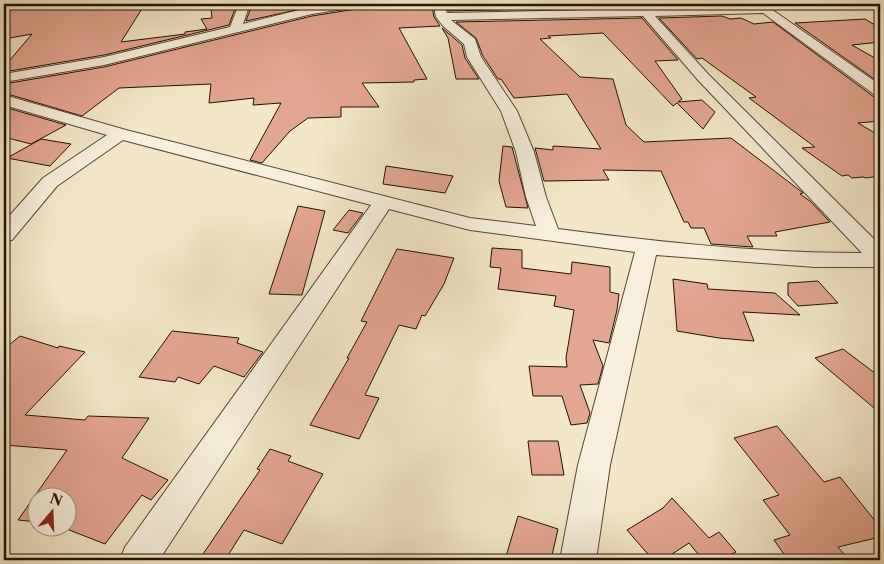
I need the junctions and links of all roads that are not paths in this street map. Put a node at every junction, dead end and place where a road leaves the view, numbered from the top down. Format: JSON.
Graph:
{"nodes":[{"id":1,"x":244,"y":4,"type":"edge"},
{"id":2,"x":356,"y":4,"type":"edge"},
{"id":3,"x":761,"y":7,"type":"edge"},
{"id":4,"x":642,"y":8,"type":"edge"},
{"id":5,"x":441,"y":10,"type":"edge"},
{"id":6,"x":234,"y":30,"type":"junction"},
{"id":7,"x":4,"y":78,"type":"edge"},
{"id":8,"x":880,"y":92,"type":"edge"},
{"id":9,"x":4,"y":100,"type":"edge"},
{"id":10,"x":120,"y":134,"type":"junction"},
{"id":11,"x":384,"y":201,"type":"junction"},
{"id":12,"x":549,"y":234,"type":"junction"},
{"id":13,"x":4,"y":235,"type":"edge"},
{"id":14,"x":647,"y":247,"type":"junction"},
{"id":15,"x":880,"y":259,"type":"edge"},
{"id":16,"x":138,"y":560,"type":"edge"},
{"id":17,"x":578,"y":560,"type":"edge"}],
"edges":[{"from":1,"to":6,"type":"street"},
{"from":2,"to":6,"type":"street"},
{"from":3,"to":4,"type":"street"},
{"from":3,"to":8,"type":"street"},
{"from":4,"to":5,"type":"street"},
{"from":4,"to":15,"type":"street"},
{"from":5,"to":12,"type":"street"},
{"from":6,"to":7,"type":"street"},
{"from":9,"to":10,"type":"street"},
{"from":10,"to":11,"type":"street"},
{"from":10,"to":13,"type":"street"},
{"from":11,"to":12,"type":"street"},
{"from":11,"to":16,"type":"street"},
{"from":12,"to":14,"type":"street"},
{"from":14,"to":15,"type":"street"},
{"from":14,"to":17,"type":"street"}]}
